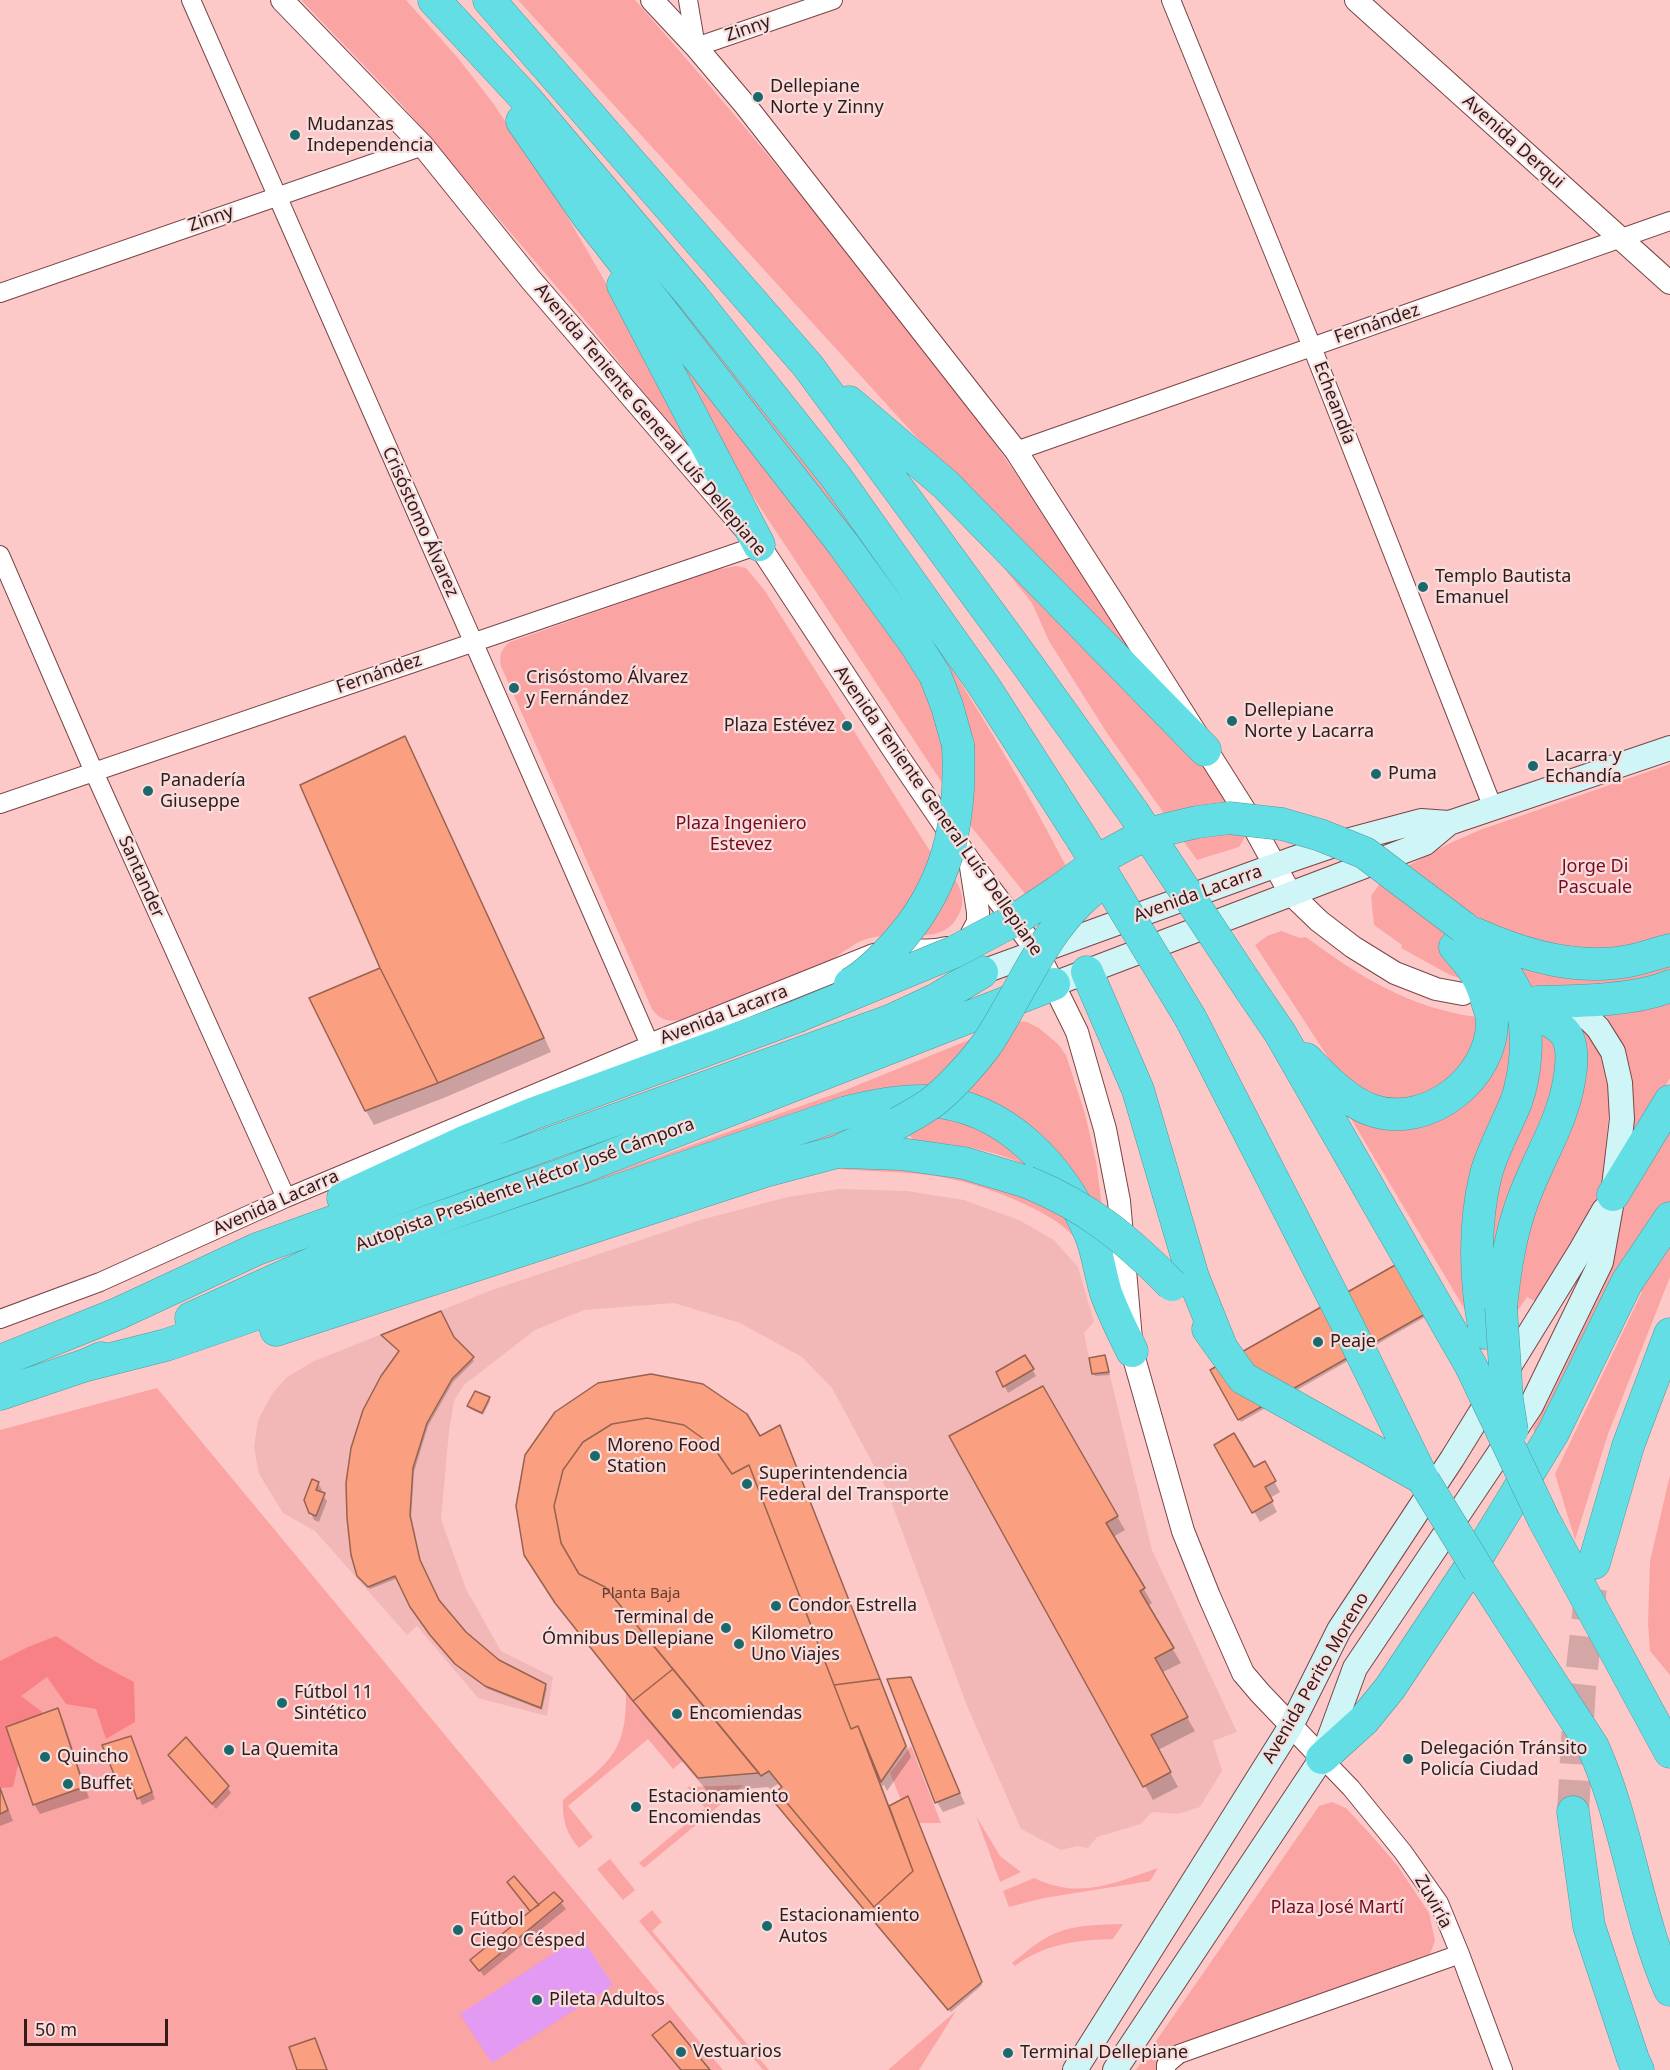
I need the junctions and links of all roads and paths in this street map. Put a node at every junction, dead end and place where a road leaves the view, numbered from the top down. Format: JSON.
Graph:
{"nodes":[{"id":1,"x":191,"y":0,"type":"edge"},
{"id":2,"x":282,"y":0,"type":"edge"},
{"id":3,"x":434,"y":0,"type":"edge"},
{"id":4,"x":489,"y":0,"type":"edge"},
{"id":5,"x":652,"y":0,"type":"edge"},
{"id":6,"x":688,"y":0,"type":"edge"},
{"id":7,"x":833,"y":0,"type":"edge"},
{"id":8,"x":1171,"y":0,"type":"edge"},
{"id":9,"x":1356,"y":0,"type":"edge"},
{"id":10,"x":696,"y":47,"type":"junction"},
{"id":11,"x":478,"y":48,"type":"junction"},
{"id":12,"x":423,"y":146,"type":"junction"},
{"id":13,"x":276,"y":197,"type":"junction"},
{"id":14,"x":587,"y":215,"type":"junction"},
{"id":15,"x":1670,"y":221,"type":"edge"},
{"id":16,"x":1620,"y":239,"type":"junction"},
{"id":17,"x":1670,"y":283,"type":"edge"},
{"id":18,"x":0,"y":293,"type":"edge"},
{"id":19,"x":1312,"y":347,"type":"junction"},
{"id":20,"x":807,"y":366,"type":"junction"},
{"id":21,"x":1016,"y":452,"type":"junction"},
{"id":22,"x":759,"y":544,"type":"junction"},
{"id":23,"x":0,"y":555,"type":"edge"},
{"id":24,"x":473,"y":641,"type":"junction"},
{"id":25,"x":1670,"y":748,"type":"edge"},
{"id":26,"x":1205,"y":750,"type":"junction"},
{"id":27,"x":94,"y":772,"type":"junction"},
{"id":28,"x":0,"y":804,"type":"edge"},
{"id":29,"x":1493,"y":808,"type":"junction"},
{"id":30,"x":1449,"y":824,"type":"junction"},
{"id":31,"x":970,"y":862,"type":"junction"},
{"id":32,"x":1275,"y":866,"type":"junction"},
{"id":33,"x":1290,"y":893,"type":"junction"},
{"id":34,"x":1462,"y":934,"type":"junction"},
{"id":35,"x":968,"y":941,"type":"junction"},
{"id":36,"x":1670,"y":950,"type":"edge"},
{"id":37,"x":1037,"y":951,"type":"junction"},
{"id":38,"x":982,"y":972,"type":"junction"},
{"id":39,"x":1087,"y":972,"type":"junction"},
{"id":40,"x":1054,"y":984,"type":"junction"},
{"id":41,"x":1670,"y":986,"type":"edge"},
{"id":42,"x":1463,"y":994,"type":"dead end"},
{"id":43,"x":1539,"y":1006,"type":"junction"},
{"id":44,"x":796,"y":1017,"type":"junction"},
{"id":45,"x":1280,"y":1034,"type":"junction"},
{"id":46,"x":650,"y":1045,"type":"junction"},
{"id":47,"x":1670,"y":1101,"type":"edge"},
{"id":48,"x":845,"y":1148,"type":"junction"},
{"id":49,"x":1613,"y":1195,"type":"junction"},
{"id":50,"x":286,"y":1198,"type":"junction"},
{"id":51,"x":1670,"y":1218,"type":"edge"},
{"id":52,"x":257,"y":1249,"type":"junction"},
{"id":53,"x":0,"y":1319,"type":"edge"},
{"id":54,"x":1493,"y":1320,"type":"junction"},
{"id":55,"x":1670,"y":1334,"type":"edge"},
{"id":56,"x":1220,"y":1344,"type":"junction"},
{"id":57,"x":1132,"y":1351,"type":"junction"},
{"id":58,"x":0,"y":1361,"type":"edge"},
{"id":59,"x":82,"y":1366,"type":"junction"},
{"id":60,"x":0,"y":1394,"type":"edge"},
{"id":61,"x":0,"y":1404,"type":"edge"},
{"id":62,"x":1516,"y":1458,"type":"junction"},
{"id":63,"x":1423,"y":1480,"type":"junction"},
{"id":64,"x":1594,"y":1563,"type":"tunnel mouth"},
{"id":65,"x":1291,"y":1726,"type":"junction"},
{"id":66,"x":1670,"y":1752,"type":"edge"},
{"id":67,"x":1322,"y":1758,"type":"junction"},
{"id":68,"x":1573,"y":1812,"type":"tunnel mouth"},
{"id":69,"x":1460,"y":1954,"type":"junction"},
{"id":70,"x":1670,"y":1990,"type":"edge"},
{"id":71,"x":1635,"y":2065,"type":"edge"},
{"id":72,"x":1166,"y":2068,"type":"edge"},
{"id":73,"x":1074,"y":2070,"type":"edge"},
{"id":74,"x":1115,"y":2070,"type":"edge"},
{"id":75,"x":1503,"y":2070,"type":"edge"}],
"edges":[{"from":1,"to":13,"type":"street","name":"Crisóstomo Álvarez"},
{"from":2,"to":12,"type":"street","name":"Avenida Teniente General Luís Dellepiane"},
{"from":3,"to":11,"type":"highway"},
{"from":4,"to":20,"type":"highway"},
{"from":5,"to":10,"type":"street"},
{"from":6,"to":10,"type":"street"},
{"from":7,"to":10,"type":"street","name":"Zinny"},
{"from":8,"to":19,"type":"street","name":"Echeandía"},
{"from":9,"to":16,"type":"street","name":"Avenida Derqui"},
{"from":10,"to":21,"type":"street"},
{"from":11,"to":14,"type":"highway"},
{"from":11,"to":63,"type":"highway","bridge":true},
{"from":12,"to":13,"type":"street","name":"Zinny"},
{"from":12,"to":22,"type":"street","name":"Avenida Teniente General Luís Dellepiane"},
{"from":13,"to":18,"type":"street","name":"Zinny"},
{"from":13,"to":24,"type":"street","name":"Crisóstomo Álvarez"},
{"from":14,"to":22,"type":"highway"},
{"from":14,"to":44,"type":"highway","bridge":true},
{"from":15,"to":16,"type":"street","name":"Fernández"},
{"from":16,"to":17,"type":"street","name":"Avenida Derqui"},
{"from":16,"to":19,"type":"street","name":"Fernández"},
{"from":19,"to":21,"type":"street","name":"Fernández"},
{"from":19,"to":29,"type":"street","name":"Echeandía"},
{"from":20,"to":26,"type":"highway"},
{"from":20,"to":45,"type":"highway","bridge":true},
{"from":21,"to":26,"type":"street"},
{"from":22,"to":24,"type":"street","name":"Fernández"},
{"from":22,"to":31,"type":"street","name":"Avenida Teniente General Luís Dellepiane"},
{"from":23,"to":27,"type":"street","name":"Santander"},
{"from":24,"to":27,"type":"street","name":"Fernández"},
{"from":24,"to":46,"type":"street","name":"Crisóstomo Álvarez"},
{"from":25,"to":29,"type":"main road","name":"Avenida Lacarra"},
{"from":26,"to":32,"type":"street"},
{"from":27,"to":28,"type":"street","name":"Fernández"},
{"from":27,"to":50,"type":"street","name":"Santander"},
{"from":29,"to":30,"type":"main road","name":"Avenida Lacarra"},
{"from":30,"to":32,"type":"main road","name":"Avenida Lacarra"},
{"from":30,"to":33,"type":"main road","name":"Avenida Lacarra"},
{"from":31,"to":35,"type":"street"},
{"from":31,"to":37,"type":"street","name":"Avenida Teniente General Luís Dellepiane"},
{"from":32,"to":33,"type":"street"},
{"from":32,"to":37,"type":"main road","name":"Avenida Lacarra"},
{"from":33,"to":39,"type":"main road","name":"Avenida Lacarra"},
{"from":33,"to":42,"type":"street"},
{"from":34,"to":36,"type":"highway"},
{"from":34,"to":44,"type":"highway","bridge":true},
{"from":34,"to":45,"type":"highway"},
{"from":34,"to":48,"type":"highway","bridge":true},
{"from":34,"to":54,"type":"highway"},
{"from":35,"to":38,"type":"street"},
{"from":35,"to":46,"type":"street","name":"Avenida Lacarra"},
{"from":37,"to":38,"type":"main road","name":"Avenida Lacarra"},
{"from":37,"to":40,"type":"street","name":"Avenida Teniente General Luís Dellepiane"},
{"from":38,"to":52,"type":"highway","name":"Autopista Presidente Héctor José Cámpora"},
{"from":39,"to":40,"type":"main road","name":"Avenida Lacarra"},
{"from":39,"to":56,"type":"highway"},
{"from":40,"to":57,"type":"street","name":"Avenida Teniente General Luís Dellepiane"},
{"from":40,"to":59,"type":"highway","name":"Autopista Presidente Héctor José Cámpora"},
{"from":41,"to":43,"type":"highway"},
{"from":43,"to":49,"type":"main road"},
{"from":43,"to":54,"type":"highway"},
{"from":44,"to":52,"type":"highway"},
{"from":45,"to":62,"type":"highway","bridge":true},
{"from":46,"to":50,"type":"street","name":"Avenida Lacarra"},
{"from":47,"to":49,"type":"highway"},
{"from":48,"to":56,"type":"highway","bridge":true},
{"from":48,"to":61,"type":"highway"},
{"from":49,"to":65,"type":"main road","name":"Avenida Perito Moreno"},
{"from":49,"to":67,"type":"main road"},
{"from":50,"to":53,"type":"street","name":"Avenida Lacarra"},
{"from":51,"to":67,"type":"highway"},
{"from":52,"to":58,"type":"highway","name":"Autopista Presidente Héctor José Cámpora"},
{"from":54,"to":62,"type":"highway","bridge":true},
{"from":55,"to":64,"type":"highway"},
{"from":56,"to":63,"type":"highway"},
{"from":57,"to":59,"type":"highway"},
{"from":57,"to":65,"type":"street","name":"Avenida Teniente General Luís Dellepiane"},
{"from":59,"to":60,"type":"highway","name":"Autopista Presidente Héctor José Cámpora"},
{"from":62,"to":66,"type":"highway","bridge":true},
{"from":63,"to":70,"type":"highway","bridge":true},
{"from":65,"to":67,"type":"street","name":"Avenida Teniente General Luís Dellepiane"},
{"from":65,"to":73,"type":"main road","name":"Avenida Perito Moreno"},
{"from":67,"to":69,"type":"street","name":"Zuviría"},
{"from":67,"to":74,"type":"main road"},
{"from":68,"to":71,"type":"highway"},
{"from":69,"to":72,"type":"street"},
{"from":69,"to":75,"type":"street","name":"Zuviría"}]}
